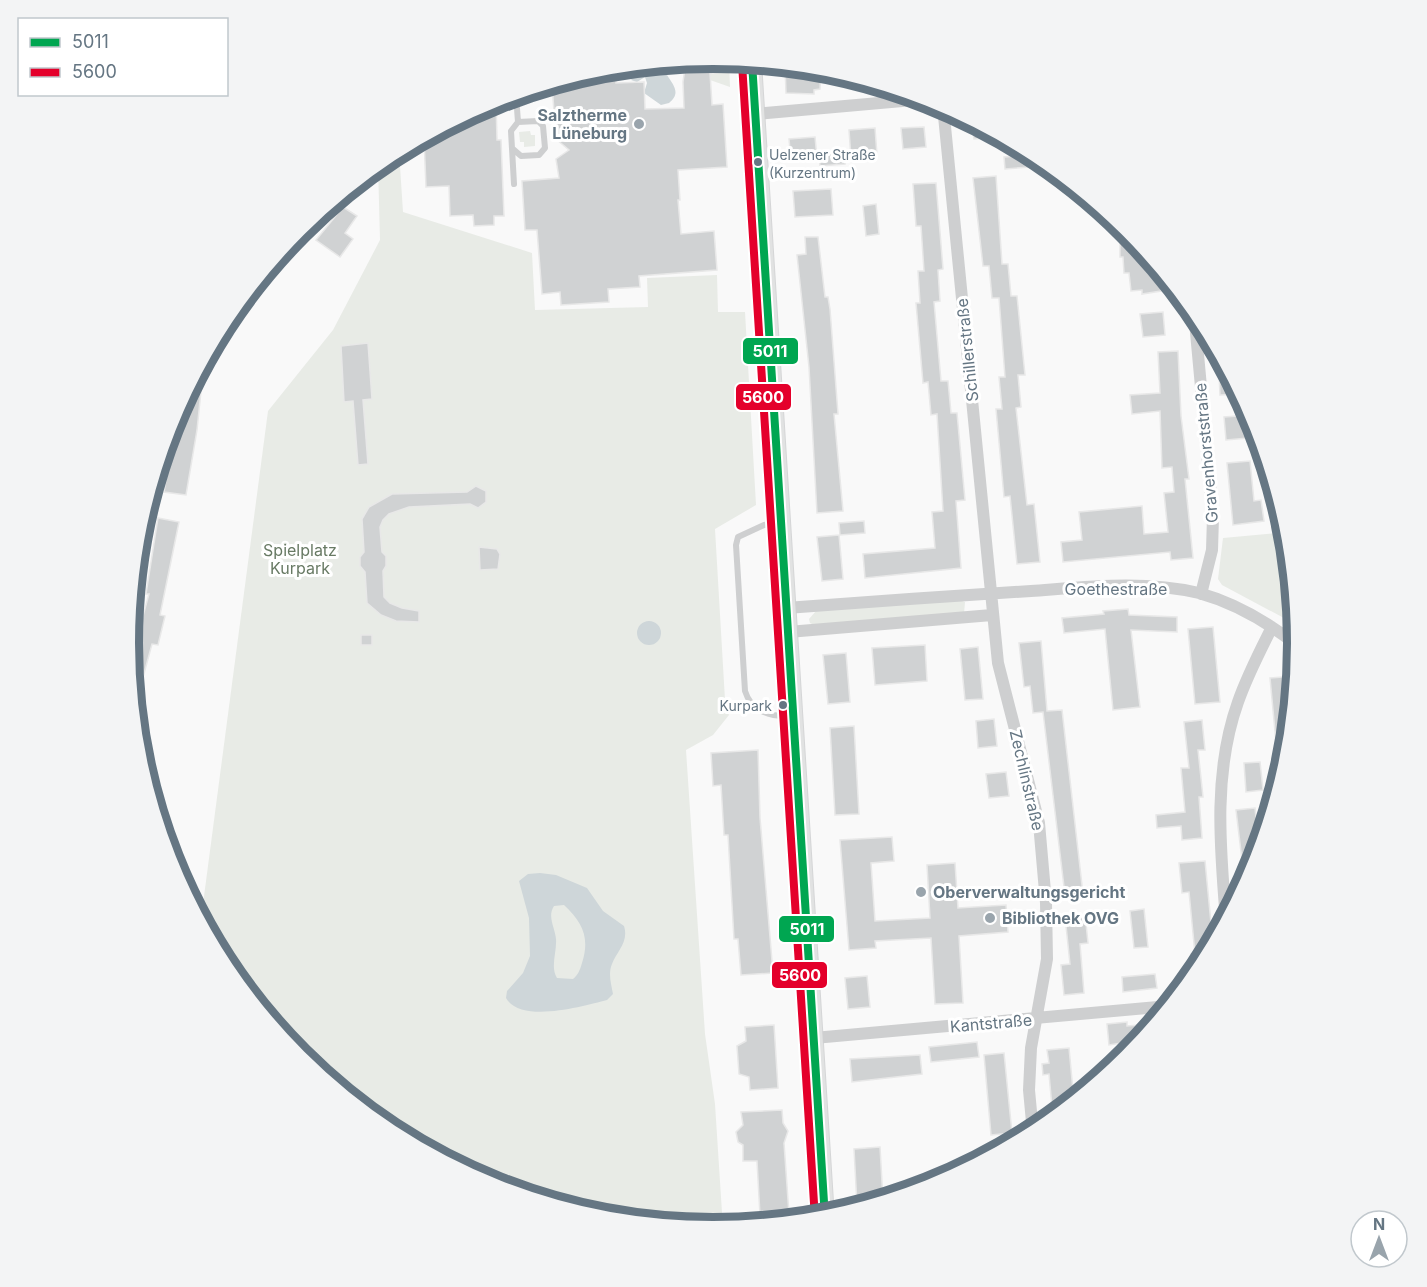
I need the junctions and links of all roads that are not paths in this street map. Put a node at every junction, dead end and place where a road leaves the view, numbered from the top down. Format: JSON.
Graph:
{"nodes":[{"id":1,"x":753,"y":70,"type":"edge"},
{"id":2,"x":903,"y":101,"type":"edge"},
{"id":3,"x":517,"y":104,"type":"edge"},
{"id":4,"x":761,"y":114,"type":"junction"},
{"id":5,"x":944,"y":118,"type":"edge"},
{"id":6,"x":518,"y":122,"type":"junction"},
{"id":7,"x":513,"y":149,"type":"junction"},
{"id":8,"x":514,"y":184,"type":"dead end"},
{"id":9,"x":1196,"y":332,"type":"edge"},
{"id":10,"x":781,"y":522,"type":"junction"},
{"id":11,"x":991,"y":593,"type":"junction"},
{"id":12,"x":1201,"y":594,"type":"junction"},
{"id":13,"x":786,"y":608,"type":"junction"},
{"id":14,"x":992,"y":615,"type":"junction"},
{"id":15,"x":1272,"y":627,"type":"junction"},
{"id":16,"x":788,"y":632,"type":"junction"},
{"id":17,"x":1288,"y":639,"type":"edge"},
{"id":18,"x":793,"y":716,"type":"junction"},
{"id":19,"x":1225,"y":906,"type":"edge"},
{"id":20,"x":1157,"y":1007,"type":"edge"},
{"id":21,"x":1037,"y":1019,"type":"junction"},
{"id":22,"x":813,"y":1038,"type":"junction"},
{"id":23,"x":1032,"y":1121,"type":"edge"},
{"id":24,"x":824,"y":1207,"type":"edge"}],
"edges":[{"from":1,"to":4,"type":"street"},
{"from":2,"to":4,"type":"street"},
{"from":3,"to":6,"type":"lane"},
{"from":4,"to":10,"type":"street"},
{"from":5,"to":11,"type":"street","name":"Schillerstraße"},
{"from":6,"to":7,"type":"lane"},
{"from":6,"to":7,"type":"lane"},
{"from":7,"to":8,"type":"lane"},
{"from":9,"to":12,"type":"street","name":"Gravenhorststraße"},
{"from":10,"to":13,"type":"street"},
{"from":10,"to":18,"type":"lane"},
{"from":11,"to":12,"type":"street","name":"Goethestraße"},
{"from":11,"to":13,"type":"street","name":"Goethestraße"},
{"from":11,"to":14,"type":"street"},
{"from":12,"to":15,"type":"street","name":"Goethestraße"},
{"from":13,"to":16,"type":"street"},
{"from":14,"to":16,"type":"street"},
{"from":14,"to":21,"type":"street","name":"Zechlinstraße"},
{"from":15,"to":17,"type":"street","name":"Goethestraße"},
{"from":15,"to":19,"type":"street"},
{"from":16,"to":18,"type":"street"},
{"from":18,"to":22,"type":"street"},
{"from":20,"to":21,"type":"street","name":"Kantstraße"},
{"from":21,"to":22,"type":"street","name":"Kantstraße"},
{"from":21,"to":23,"type":"street","name":"Zechlinstraße"},
{"from":22,"to":24,"type":"street"}]}
